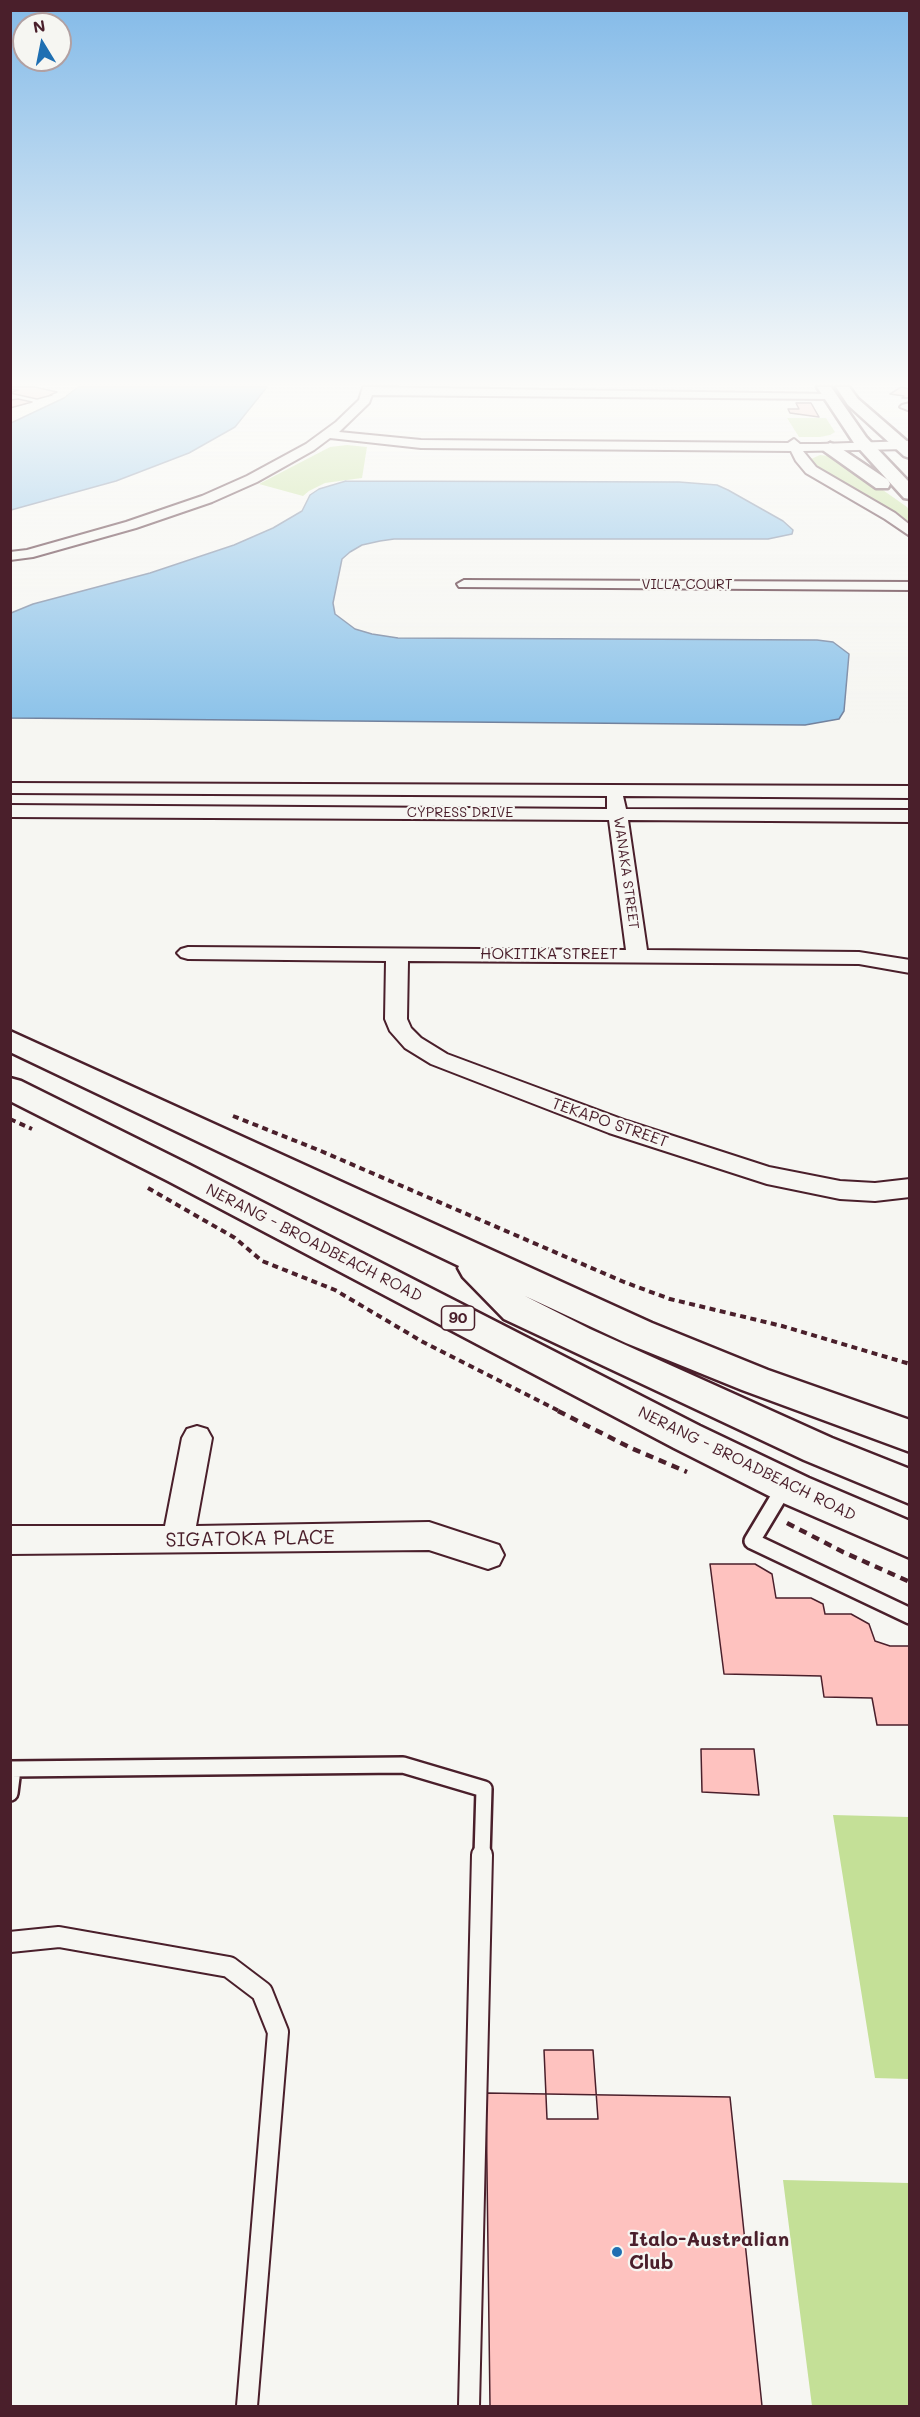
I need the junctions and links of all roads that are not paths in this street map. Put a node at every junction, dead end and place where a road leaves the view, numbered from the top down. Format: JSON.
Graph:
{"nodes":[{"id":1,"x":205,"y":500,"type":"edge"},
{"id":2,"x":862,"y":500,"type":"edge"},
{"id":3,"x":909,"y":532,"type":"edge"},
{"id":4,"x":10,"y":556,"type":"edge"},
{"id":5,"x":464,"y":584,"type":"dead end"},
{"id":6,"x":909,"y":586,"type":"edge"},
{"id":7,"x":10,"y":788,"type":"edge"},
{"id":8,"x":614,"y":791,"type":"junction"},
{"id":9,"x":909,"y":792,"type":"edge"},
{"id":10,"x":10,"y":811,"type":"edge"},
{"id":11,"x":618,"y":814,"type":"junction"},
{"id":12,"x":909,"y":816,"type":"edge"},
{"id":13,"x":188,"y":952,"type":"dead end"},
{"id":14,"x":397,"y":953,"type":"junction"},
{"id":15,"x":637,"y":955,"type":"junction"},
{"id":16,"x":909,"y":967,"type":"edge"},
{"id":17,"x":10,"y":1040,"type":"edge"},
{"id":18,"x":10,"y":1088,"type":"edge"},
{"id":19,"x":909,"y":1188,"type":"edge"},
{"id":20,"x":456,"y":1250,"type":"junction"},
{"id":21,"x":899,"y":1428,"type":"edge"},
{"id":22,"x":197,"y":1438,"type":"dead end"},
{"id":23,"x":909,"y":1487,"type":"edge"},
{"id":24,"x":777,"y":1499,"type":"junction"},
{"id":25,"x":10,"y":1540,"type":"edge"},
{"id":26,"x":178,"y":1540,"type":"junction"},
{"id":27,"x":909,"y":1540,"type":"edge"},
{"id":28,"x":488,"y":1555,"type":"dead end"},
{"id":29,"x":909,"y":1616,"type":"edge"},
{"id":30,"x":12,"y":1769,"type":"edge"},
{"id":31,"x":10,"y":1793,"type":"edge"},
{"id":32,"x":10,"y":1942,"type":"edge"},
{"id":33,"x":247,"y":2406,"type":"edge"},
{"id":34,"x":469,"y":2406,"type":"edge"}],
"edges":[{"from":1,"to":4,"type":"street"},
{"from":2,"to":3,"type":"street"},
{"from":5,"to":6,"type":"street","name":"VILLA COURT"},
{"from":7,"to":8,"type":"street","name":"CYPRESS DRIVE"},
{"from":8,"to":9,"type":"street","name":"CYPRESS DRIVE"},
{"from":8,"to":11,"type":"street","name":"WANAKA STREET"},
{"from":10,"to":11,"type":"street","name":"CYPRESS DRIVE"},
{"from":11,"to":12,"type":"street","name":"CYPRESS DRIVE"},
{"from":11,"to":15,"type":"street","name":"WANAKA STREET"},
{"from":13,"to":14,"type":"street","name":"HOKITIKA STREET"},
{"from":14,"to":15,"type":"street","name":"HOKITIKA STREET"},
{"from":14,"to":19,"type":"street","name":"TEKAPO STREET"},
{"from":15,"to":16,"type":"street","name":"HOKITIKA STREET"},
{"from":17,"to":20,"type":"main road"},
{"from":18,"to":24,"type":"main road","name":"NERANG - BROADBEACH ROAD","number":"90"},
{"from":20,"to":21,"type":"main road"},
{"from":20,"to":23,"type":"main road"},
{"from":22,"to":26,"type":"street"},
{"from":24,"to":27,"type":"main road","name":"NERANG - BROADBEACH ROAD","number":"90"},
{"from":24,"to":29,"type":"lane"},
{"from":25,"to":26,"type":"street","name":"SIGATOKA PLACE"},
{"from":26,"to":28,"type":"street","name":"SIGATOKA PLACE"},
{"from":30,"to":31,"type":"lane"},
{"from":30,"to":34,"type":"lane"},
{"from":32,"to":33,"type":"lane"}]}
